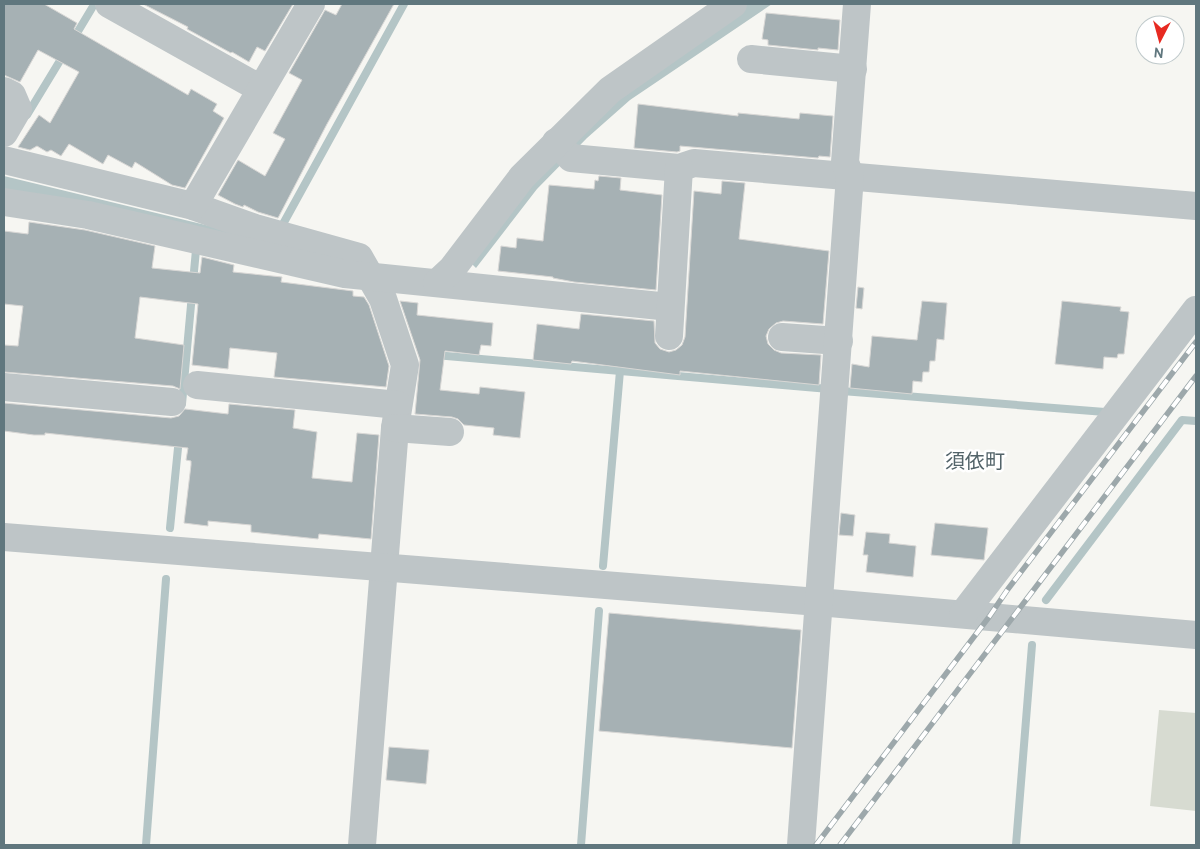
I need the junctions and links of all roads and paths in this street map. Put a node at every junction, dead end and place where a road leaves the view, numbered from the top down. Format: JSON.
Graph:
{"nodes":[{"id":1,"x":109,"y":4,"type":"edge"},
{"id":2,"x":311,"y":4,"type":"edge"},
{"id":3,"x":857,"y":4,"type":"edge"},
{"id":4,"x":729,"y":5,"type":"edge"},
{"id":5,"x":751,"y":60,"type":"dead end"},
{"id":6,"x":853,"y":69,"type":"junction"},
{"id":7,"x":261,"y":89,"type":"junction"},
{"id":8,"x":4,"y":91,"type":"edge"},
{"id":9,"x":4,"y":133,"type":"edge"},
{"id":10,"x":563,"y":150,"type":"junction"},
{"id":11,"x":4,"y":160,"type":"edge"},
{"id":12,"x":679,"y":168,"type":"junction"},
{"id":13,"x":850,"y":176,"type":"junction"},
{"id":14,"x":4,"y":202,"type":"edge"},
{"id":15,"x":193,"y":206,"type":"junction"},
{"id":16,"x":1196,"y":206,"type":"edge"},
{"id":17,"x":370,"y":277,"type":"junction"},
{"id":18,"x":437,"y":283,"type":"junction"},
{"id":19,"x":670,"y":307,"type":"junction"},
{"id":20,"x":1196,"y":310,"type":"edge"},
{"id":21,"x":669,"y":336,"type":"dead end"},
{"id":22,"x":782,"y":337,"type":"dead end"},
{"id":23,"x":839,"y":341,"type":"junction"},
{"id":24,"x":197,"y":385,"type":"dead end"},
{"id":25,"x":4,"y":387,"type":"edge"},
{"id":26,"x":172,"y":402,"type":"dead end"},
{"id":27,"x":397,"y":416,"type":"junction"},
{"id":28,"x":450,"y":432,"type":"dead end"},
{"id":29,"x":4,"y":537,"type":"edge"},
{"id":30,"x":384,"y":568,"type":"junction"},
{"id":31,"x":818,"y":602,"type":"junction"},
{"id":32,"x":963,"y":614,"type":"junction"},
{"id":33,"x":1196,"y":634,"type":"edge"},
{"id":34,"x":362,"y":845,"type":"edge"},
{"id":35,"x":801,"y":845,"type":"edge"}],
"edges":[{"from":1,"to":7,"type":"street"},
{"from":2,"to":7,"type":"street"},
{"from":3,"to":6,"type":"street"},
{"from":4,"to":10,"type":"street"},
{"from":5,"to":6,"type":"street"},
{"from":6,"to":13,"type":"street"},
{"from":7,"to":15,"type":"street"},
{"from":8,"to":9,"type":"street"},
{"from":10,"to":12,"type":"street"},
{"from":10,"to":18,"type":"street"},
{"from":11,"to":15,"type":"street"},
{"from":12,"to":13,"type":"street"},
{"from":12,"to":19,"type":"street"},
{"from":13,"to":16,"type":"street"},
{"from":13,"to":23,"type":"street"},
{"from":14,"to":17,"type":"street"},
{"from":15,"to":17,"type":"street"},
{"from":17,"to":18,"type":"street"},
{"from":17,"to":27,"type":"street"},
{"from":18,"to":19,"type":"street"},
{"from":19,"to":21,"type":"street"},
{"from":20,"to":32,"type":"street"},
{"from":22,"to":23,"type":"street"},
{"from":23,"to":31,"type":"street"},
{"from":24,"to":27,"type":"street"},
{"from":25,"to":26,"type":"street"},
{"from":27,"to":28,"type":"street"},
{"from":27,"to":30,"type":"street"},
{"from":29,"to":30,"type":"street"},
{"from":30,"to":31,"type":"street"},
{"from":30,"to":34,"type":"street"},
{"from":31,"to":32,"type":"street"},
{"from":31,"to":35,"type":"street"},
{"from":32,"to":33,"type":"street"}]}
